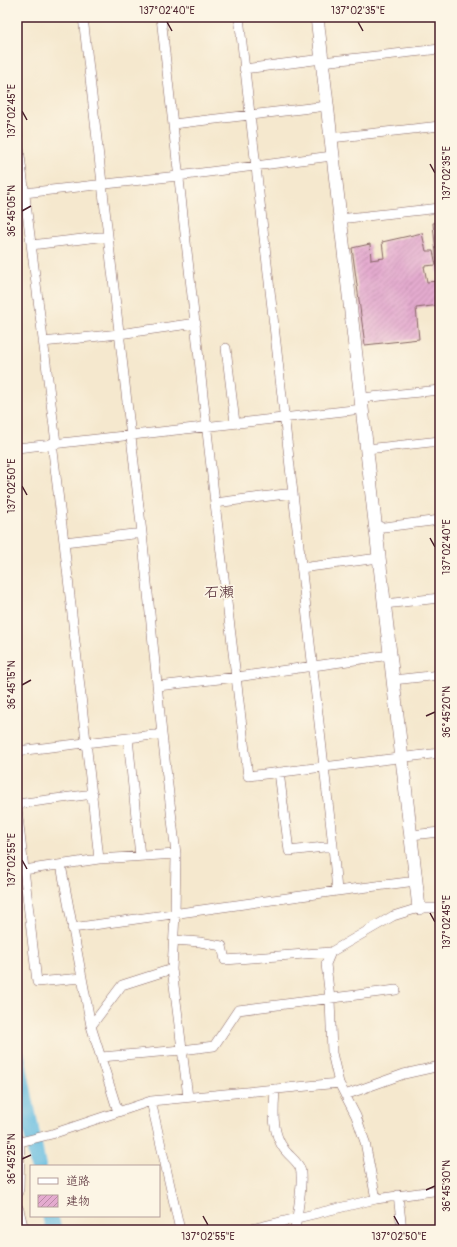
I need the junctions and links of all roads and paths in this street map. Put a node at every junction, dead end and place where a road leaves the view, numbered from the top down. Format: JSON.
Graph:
{"nodes":[{"id":1,"x":83,"y":17,"type":"edge"},
{"id":2,"x":161,"y":17,"type":"edge"},
{"id":3,"x":239,"y":17,"type":"edge"},
{"id":4,"x":317,"y":17,"type":"edge"},
{"id":5,"x":440,"y":49,"type":"edge"},
{"id":6,"x":322,"y":60,"type":"junction"},
{"id":7,"x":244,"y":69,"type":"junction"},
{"id":8,"x":327,"y":106,"type":"junction"},
{"id":9,"x":250,"y":115,"type":"junction"},
{"id":10,"x":173,"y":124,"type":"junction"},
{"id":11,"x":440,"y":126,"type":"edge"},
{"id":12,"x":17,"y":132,"type":"edge"},
{"id":13,"x":330,"y":138,"type":"junction"},
{"id":14,"x":332,"y":156,"type":"junction"},
{"id":15,"x":255,"y":165,"type":"junction"},
{"id":16,"x":178,"y":176,"type":"junction"},
{"id":17,"x":102,"y":183,"type":"junction"},
{"id":18,"x":24,"y":193,"type":"junction"},
{"id":19,"x":440,"y":208,"type":"edge"},
{"id":20,"x":339,"y":220,"type":"junction"},
{"id":21,"x":108,"y":236,"type":"junction"},
{"id":22,"x":31,"y":245,"type":"junction"},
{"id":23,"x":196,"y":323,"type":"junction"},
{"id":24,"x":119,"y":334,"type":"junction"},
{"id":25,"x":43,"y":342,"type":"junction"},
{"id":26,"x":226,"y":348,"type":"dead end"},
{"id":27,"x":440,"y":390,"type":"edge"},
{"id":28,"x":362,"y":403,"type":"junction"},
{"id":29,"x":285,"y":417,"type":"junction"},
{"id":30,"x":235,"y":423,"type":"junction"},
{"id":31,"x":208,"y":426,"type":"junction"},
{"id":32,"x":131,"y":435,"type":"junction"},
{"id":33,"x":440,"y":441,"type":"edge"},
{"id":34,"x":54,"y":443,"type":"junction"},
{"id":35,"x":17,"y":448,"type":"edge"},
{"id":36,"x":367,"y":449,"type":"junction"},
{"id":37,"x":293,"y":493,"type":"junction"},
{"id":38,"x":215,"y":503,"type":"junction"},
{"id":39,"x":440,"y":520,"type":"edge"},
{"id":40,"x":376,"y":528,"type":"junction"},
{"id":41,"x":142,"y":533,"type":"junction"},
{"id":42,"x":64,"y":542,"type":"junction"},
{"id":43,"x":379,"y":558,"type":"junction"},
{"id":44,"x":302,"y":568,"type":"junction"},
{"id":45,"x":440,"y":598,"type":"edge"},
{"id":46,"x":384,"y":604,"type":"junction"},
{"id":47,"x":390,"y":656,"type":"junction"},
{"id":48,"x":313,"y":666,"type":"junction"},
{"id":49,"x":440,"y":675,"type":"edge"},
{"id":50,"x":237,"y":677,"type":"junction"},
{"id":51,"x":393,"y":680,"type":"junction"},
{"id":52,"x":158,"y":686,"type":"junction"},
{"id":53,"x":162,"y":734,"type":"junction"},
{"id":54,"x":128,"y":738,"type":"junction"},
{"id":55,"x":86,"y":743,"type":"junction"},
{"id":56,"x":17,"y":751,"type":"edge"},
{"id":57,"x":440,"y":753,"type":"edge"},
{"id":58,"x":402,"y":757,"type":"junction"},
{"id":59,"x":324,"y":766,"type":"junction"},
{"id":60,"x":279,"y":772,"type":"junction"},
{"id":61,"x":93,"y":794,"type":"junction"},
{"id":62,"x":17,"y":804,"type":"edge"},
{"id":63,"x":17,"y":808,"type":"edge"},
{"id":64,"x":440,"y":832,"type":"edge"},
{"id":65,"x":411,"y":835,"type":"junction"},
{"id":66,"x":333,"y":846,"type":"junction"},
{"id":67,"x":176,"y":854,"type":"junction"},
{"id":68,"x":140,"y":856,"type":"junction"},
{"id":69,"x":100,"y":859,"type":"junction"},
{"id":70,"x":61,"y":865,"type":"junction"},
{"id":71,"x":24,"y":870,"type":"junction"},
{"id":72,"x":416,"y":881,"type":"junction"},
{"id":73,"x":337,"y":891,"type":"junction"},
{"id":74,"x":419,"y":908,"type":"junction"},
{"id":75,"x":440,"y":908,"type":"edge"},
{"id":76,"x":175,"y":914,"type":"junction"},
{"id":77,"x":72,"y":928,"type":"junction"},
{"id":78,"x":174,"y":940,"type":"junction"},
{"id":79,"x":331,"y":952,"type":"junction"},
{"id":80,"x":172,"y":968,"type":"junction"},
{"id":81,"x":82,"y":978,"type":"junction"},
{"id":82,"x":396,"y":990,"type":"dead end"},
{"id":83,"x":330,"y":999,"type":"junction"},
{"id":84,"x":91,"y":1026,"type":"junction"},
{"id":85,"x":182,"y":1050,"type":"junction"},
{"id":86,"x":101,"y":1057,"type":"junction"},
{"id":87,"x":440,"y":1066,"type":"edge"},
{"id":88,"x":339,"y":1083,"type":"junction"},
{"id":89,"x":276,"y":1089,"type":"junction"},
{"id":90,"x":345,"y":1095,"type":"junction"},
{"id":91,"x":188,"y":1097,"type":"junction"},
{"id":92,"x":151,"y":1101,"type":"junction"},
{"id":93,"x":118,"y":1112,"type":"junction"},
{"id":94,"x":19,"y":1139,"type":"edge"},
{"id":95,"x":440,"y":1190,"type":"edge"},
{"id":96,"x":17,"y":1195,"type":"edge"},
{"id":97,"x":398,"y":1195,"type":"junction"},
{"id":98,"x":376,"y":1199,"type":"junction"},
{"id":99,"x":17,"y":1210,"type":"edge"},
{"id":100,"x":297,"y":1218,"type":"junction"},
{"id":101,"x":22,"y":1230,"type":"edge"},
{"id":102,"x":180,"y":1230,"type":"edge"},
{"id":103,"x":247,"y":1230,"type":"edge"},
{"id":104,"x":295,"y":1230,"type":"edge"},
{"id":105,"x":402,"y":1230,"type":"edge"}],
"edges":[{"from":1,"to":17,"type":"street"},
{"from":2,"to":10,"type":"street"},
{"from":3,"to":7,"type":"street"},
{"from":4,"to":6,"type":"street"},
{"from":5,"to":6,"type":"street"},
{"from":6,"to":7,"type":"street"},
{"from":6,"to":8,"type":"street"},
{"from":7,"to":9,"type":"street"},
{"from":8,"to":9,"type":"street"},
{"from":8,"to":13,"type":"street"},
{"from":9,"to":10,"type":"street"},
{"from":9,"to":15,"type":"street"},
{"from":10,"to":16,"type":"street"},
{"from":11,"to":13,"type":"street"},
{"from":12,"to":18,"type":"street"},
{"from":13,"to":14,"type":"street"},
{"from":14,"to":15,"type":"street"},
{"from":14,"to":20,"type":"street"},
{"from":15,"to":16,"type":"street"},
{"from":15,"to":29,"type":"street"},
{"from":16,"to":17,"type":"street"},
{"from":16,"to":23,"type":"street"},
{"from":17,"to":18,"type":"street"},
{"from":17,"to":21,"type":"street"},
{"from":18,"to":22,"type":"street"},
{"from":19,"to":20,"type":"street"},
{"from":20,"to":28,"type":"street"},
{"from":21,"to":22,"type":"street"},
{"from":21,"to":24,"type":"street"},
{"from":22,"to":25,"type":"street"},
{"from":23,"to":24,"type":"street"},
{"from":23,"to":31,"type":"street"},
{"from":24,"to":25,"type":"street"},
{"from":24,"to":32,"type":"street"},
{"from":25,"to":34,"type":"street"},
{"from":26,"to":30,"type":"street"},
{"from":27,"to":28,"type":"street"},
{"from":28,"to":29,"type":"street"},
{"from":28,"to":36,"type":"street"},
{"from":29,"to":30,"type":"street"},
{"from":29,"to":37,"type":"street"},
{"from":30,"to":31,"type":"street"},
{"from":31,"to":32,"type":"street"},
{"from":31,"to":38,"type":"street"},
{"from":32,"to":34,"type":"street"},
{"from":32,"to":41,"type":"street"},
{"from":33,"to":36,"type":"street"},
{"from":34,"to":35,"type":"street"},
{"from":34,"to":42,"type":"street"},
{"from":36,"to":40,"type":"street"},
{"from":37,"to":38,"type":"street"},
{"from":37,"to":44,"type":"street"},
{"from":38,"to":50,"type":"street"},
{"from":39,"to":40,"type":"street"},
{"from":40,"to":43,"type":"street"},
{"from":41,"to":42,"type":"street"},
{"from":41,"to":52,"type":"street"},
{"from":42,"to":55,"type":"street"},
{"from":43,"to":44,"type":"street"},
{"from":43,"to":46,"type":"street"},
{"from":44,"to":48,"type":"street"},
{"from":45,"to":46,"type":"street"},
{"from":46,"to":47,"type":"street"},
{"from":47,"to":48,"type":"street"},
{"from":47,"to":51,"type":"street"},
{"from":48,"to":50,"type":"street"},
{"from":48,"to":59,"type":"street"},
{"from":49,"to":51,"type":"street"},
{"from":50,"to":52,"type":"street"},
{"from":50,"to":60,"type":"street"},
{"from":51,"to":58,"type":"street"},
{"from":52,"to":53,"type":"street"},
{"from":53,"to":54,"type":"street"},
{"from":53,"to":67,"type":"street"},
{"from":54,"to":55,"type":"street"},
{"from":54,"to":68,"type":"street"},
{"from":55,"to":56,"type":"street"},
{"from":55,"to":61,"type":"street"},
{"from":57,"to":58,"type":"street"},
{"from":58,"to":59,"type":"street"},
{"from":58,"to":65,"type":"street"},
{"from":59,"to":60,"type":"street"},
{"from":59,"to":66,"type":"street"},
{"from":60,"to":66,"type":"street"},
{"from":61,"to":62,"type":"street"},
{"from":61,"to":69,"type":"street"},
{"from":63,"to":71,"type":"street"},
{"from":64,"to":65,"type":"street"},
{"from":65,"to":72,"type":"street"},
{"from":66,"to":73,"type":"street"},
{"from":67,"to":68,"type":"street"},
{"from":67,"to":76,"type":"street"},
{"from":68,"to":69,"type":"street"},
{"from":69,"to":70,"type":"street"},
{"from":70,"to":71,"type":"street"},
{"from":70,"to":77,"type":"street"},
{"from":71,"to":81,"type":"street"},
{"from":72,"to":73,"type":"street"},
{"from":72,"to":74,"type":"street"},
{"from":73,"to":76,"type":"street"},
{"from":74,"to":75,"type":"street"},
{"from":74,"to":79,"type":"street"},
{"from":76,"to":77,"type":"street"},
{"from":76,"to":78,"type":"street"},
{"from":77,"to":81,"type":"street"},
{"from":78,"to":79,"type":"street"},
{"from":78,"to":80,"type":"street"},
{"from":79,"to":83,"type":"street"},
{"from":80,"to":84,"type":"street"},
{"from":80,"to":85,"type":"street"},
{"from":81,"to":84,"type":"street"},
{"from":82,"to":83,"type":"street"},
{"from":83,"to":85,"type":"street"},
{"from":83,"to":88,"type":"street"},
{"from":84,"to":86,"type":"street"},
{"from":85,"to":86,"type":"street"},
{"from":85,"to":91,"type":"street"},
{"from":86,"to":93,"type":"street"},
{"from":87,"to":90,"type":"street"},
{"from":88,"to":89,"type":"street"},
{"from":88,"to":90,"type":"street"},
{"from":89,"to":91,"type":"street"},
{"from":89,"to":100,"type":"street"},
{"from":90,"to":98,"type":"street"},
{"from":91,"to":92,"type":"street"},
{"from":92,"to":93,"type":"street"},
{"from":92,"to":102,"type":"street"},
{"from":93,"to":94,"type":"street"},
{"from":94,"to":96,"type":"street"},
{"from":95,"to":97,"type":"street"},
{"from":97,"to":98,"type":"street"},
{"from":97,"to":105,"type":"street"},
{"from":98,"to":100,"type":"street"},
{"from":99,"to":101,"type":"street"},
{"from":100,"to":103,"type":"street"},
{"from":100,"to":104,"type":"street"}]}
